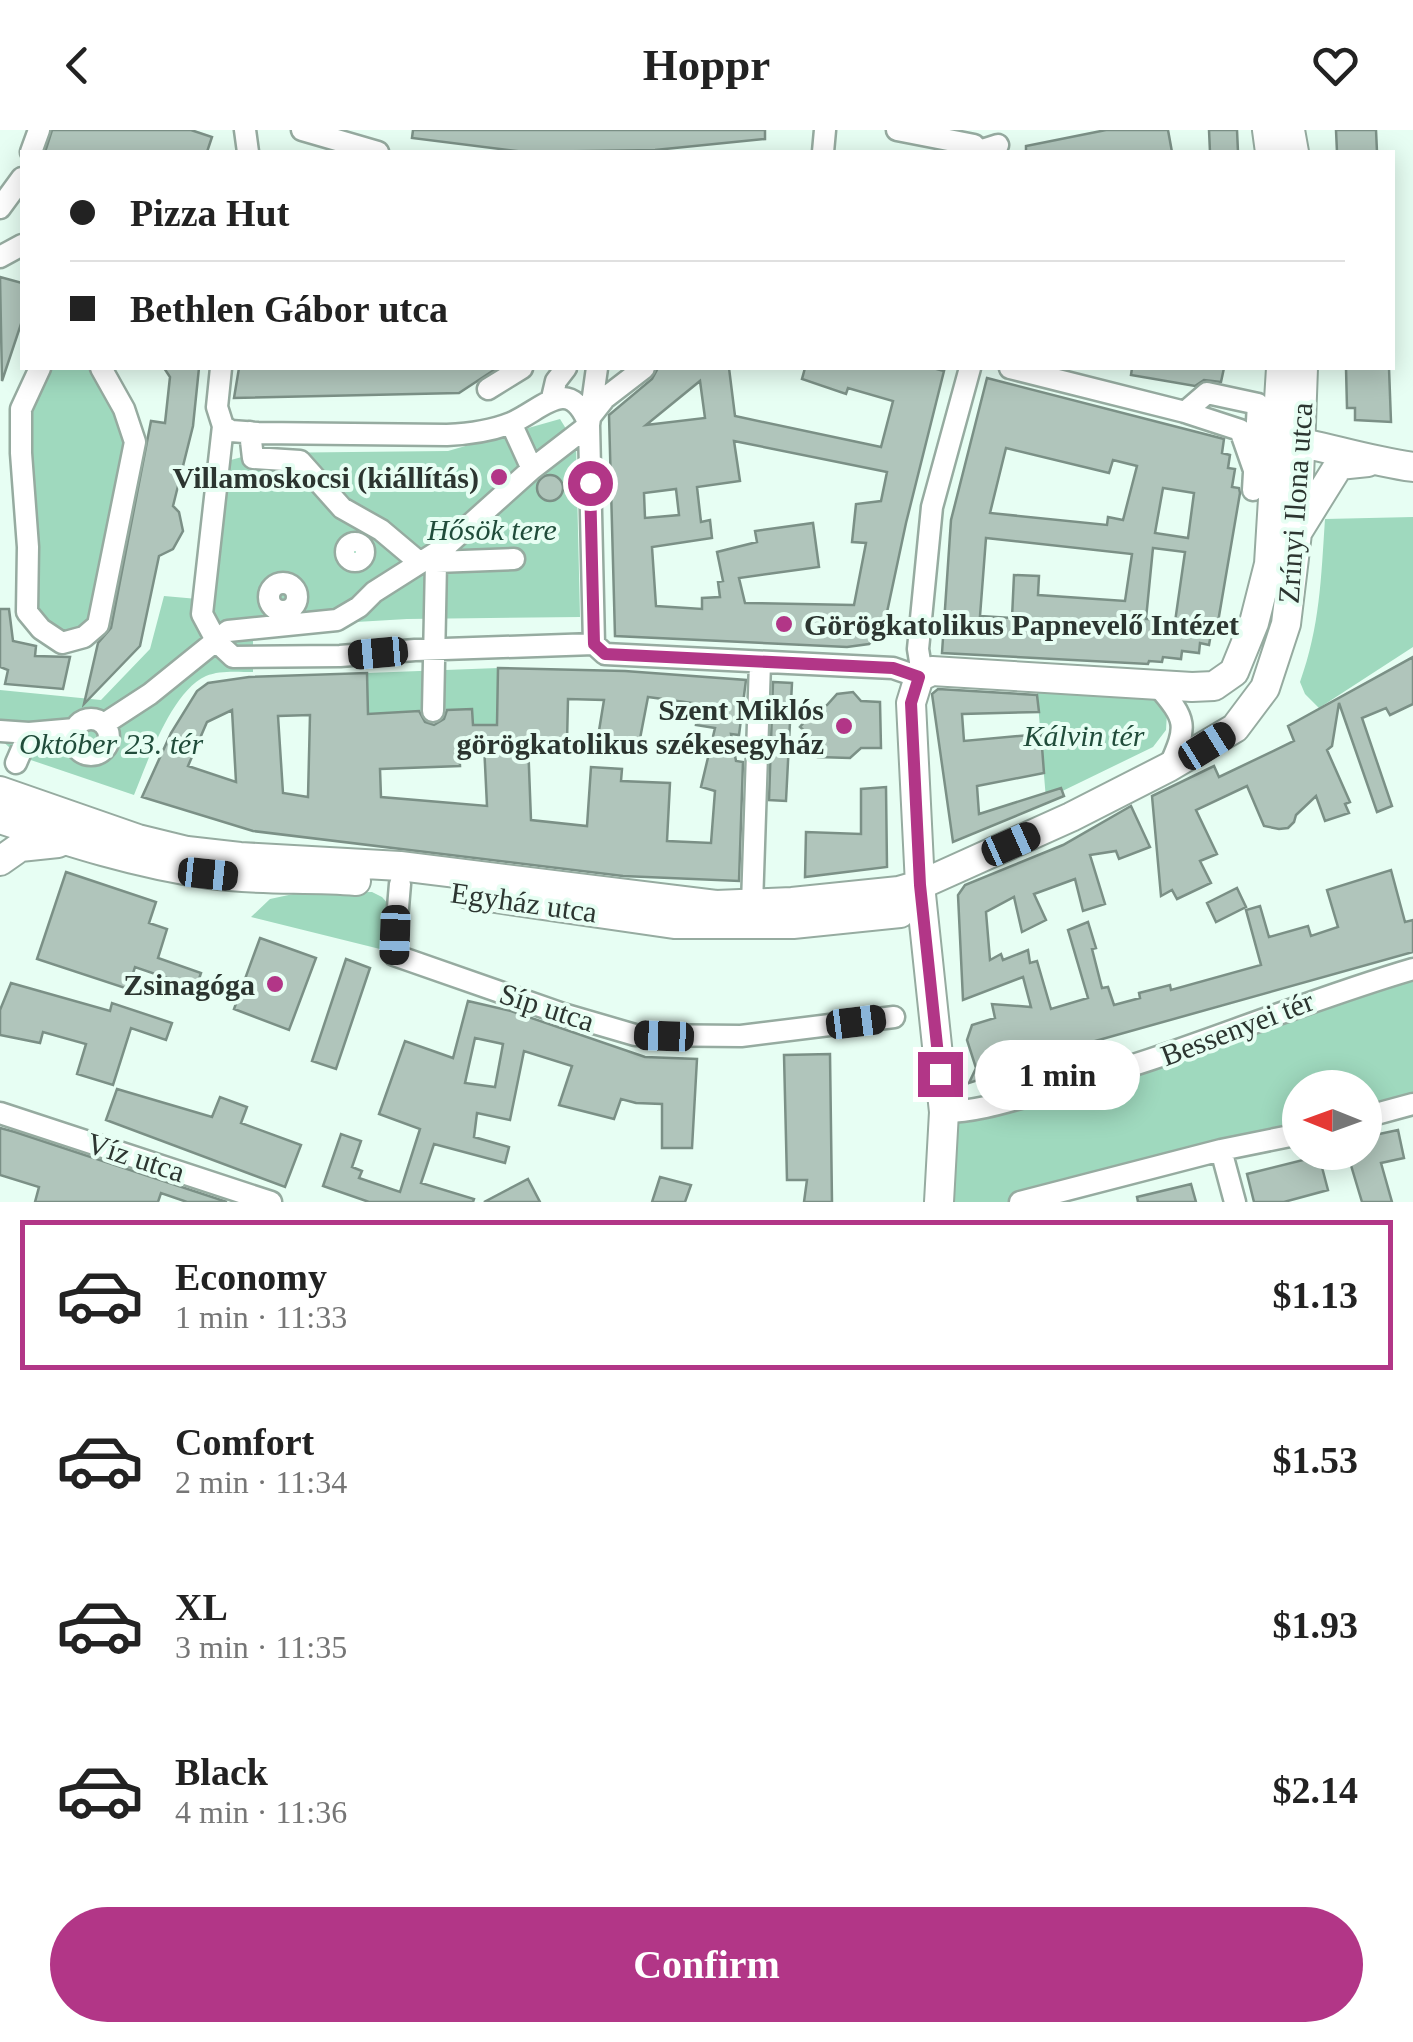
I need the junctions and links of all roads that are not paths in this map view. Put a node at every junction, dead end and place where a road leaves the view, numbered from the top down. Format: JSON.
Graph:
{"nodes":[{"id":1,"x":302,"y":130,"type":"edge"},
{"id":2,"x":904,"y":136,"type":"edge"},
{"id":3,"x":980,"y":146,"type":"edge"},
{"id":4,"x":371,"y":150,"type":"edge"},
{"id":5,"x":20,"y":181,"type":"edge"},
{"id":6,"x":0,"y":208,"type":"edge"},
{"id":7,"x":39,"y":370,"type":"edge"},
{"id":8,"x":102,"y":370,"type":"edge"},
{"id":9,"x":221,"y":370,"type":"edge"},
{"id":10,"x":519,"y":370,"type":"edge"},
{"id":11,"x":564,"y":370,"type":"edge"},
{"id":12,"x":597,"y":370,"type":"edge"},
{"id":13,"x":641,"y":370,"type":"edge"},
{"id":14,"x":969,"y":370,"type":"edge"},
{"id":15,"x":1018,"y":370,"type":"edge"},
{"id":16,"x":1281,"y":370,"type":"edge"},
{"id":17,"x":1303,"y":370,"type":"edge"},
{"id":18,"x":488,"y":390,"type":"dead end"},
{"id":19,"x":1224,"y":392,"type":"dead end"},
{"id":20,"x":552,"y":398,"type":"junction"},
{"id":21,"x":1258,"y":404,"type":"junction"},
{"id":22,"x":1186,"y":412,"type":"junction"},
{"id":23,"x":589,"y":421,"type":"junction"},
{"id":24,"x":511,"y":423,"type":"junction"},
{"id":25,"x":222,"y":426,"type":"junction"},
{"id":26,"x":250,"y":432,"type":"junction"},
{"id":27,"x":1288,"y":440,"type":"junction"},
{"id":28,"x":1371,"y":461,"type":"junction"},
{"id":29,"x":1413,"y":467,"type":"edge"},
{"id":30,"x":532,"y":470,"type":"junction"},
{"id":31,"x":1260,"y":478,"type":"junction"},
{"id":32,"x":381,"y":530,"type":"junction"},
{"id":33,"x":1298,"y":532,"type":"junction"},
{"id":34,"x":433,"y":557,"type":"junction"},
{"id":35,"x":514,"y":559,"type":"dead end"},
{"id":36,"x":374,"y":592,"type":"junction"},
{"id":37,"x":594,"y":644,"type":"junction"},
{"id":38,"x":225,"y":650,"type":"junction"},
{"id":39,"x":432,"y":650,"type":"junction"},
{"id":40,"x":760,"y":663,"type":"junction"},
{"id":41,"x":917,"y":668,"type":"junction"},
{"id":42,"x":1157,"y":685,"type":"junction"},
{"id":43,"x":433,"y":711,"type":"dead end"},
{"id":44,"x":104,"y":724,"type":"junction"},
{"id":45,"x":75,"y":729,"type":"junction"},
{"id":46,"x":0,"y":732,"type":"edge"},
{"id":47,"x":29,"y":734,"type":"junction"},
{"id":48,"x":16,"y":763,"type":"dead end"},
{"id":49,"x":1169,"y":767,"type":"junction"},
{"id":50,"x":0,"y":791,"type":"edge"},
{"id":51,"x":0,"y":819,"type":"edge"},
{"id":52,"x":79,"y":846,"type":"junction"},
{"id":53,"x":0,"y":861,"type":"edge"},
{"id":54,"x":400,"y":884,"type":"junction"},
{"id":55,"x":920,"y":885,"type":"junction"},
{"id":56,"x":752,"y":905,"type":"junction"},
{"id":57,"x":1413,"y":969,"type":"edge"},
{"id":58,"x":894,"y":1016,"type":"dead end"},
{"id":59,"x":1413,"y":1104,"type":"edge"},
{"id":60,"x":944,"y":1112,"type":"junction"},
{"id":61,"x":1382,"y":1112,"type":"edge"},
{"id":62,"x":0,"y":1113,"type":"edge"},
{"id":63,"x":1282,"y":1138,"type":"edge"},
{"id":64,"x":1221,"y":1150,"type":"junction"},
{"id":65,"x":270,"y":1202,"type":"edge"},
{"id":66,"x":939,"y":1202,"type":"edge"},
{"id":67,"x":1020,"y":1202,"type":"edge"},
{"id":68,"x":1235,"y":1202,"type":"edge"}],
"edges":[{"from":1,"to":4,"type":"street"},
{"from":2,"to":3,"type":"street"},
{"from":5,"to":6,"type":"street"},
{"from":7,"to":8,"type":"street"},
{"from":9,"to":25,"type":"street"},
{"from":10,"to":18,"type":"street"},
{"from":11,"to":20,"type":"street"},
{"from":12,"to":23,"type":"street"},
{"from":13,"to":23,"type":"street"},
{"from":14,"to":41,"type":"street"},
{"from":15,"to":22,"type":"street","name":"Zrínyi Ilona utca"},
{"from":16,"to":27,"type":"street","name":"Zrínyi Ilona utca"},
{"from":17,"to":27,"type":"street","name":"Zrínyi Ilona utca"},
{"from":19,"to":21,"type":"street"},
{"from":20,"to":23,"type":"street"},
{"from":20,"to":24,"type":"street"},
{"from":21,"to":22,"type":"street"},
{"from":21,"to":31,"type":"street"},
{"from":22,"to":31,"type":"street","name":"Zrínyi Ilona utca"},
{"from":23,"to":30,"type":"street"},
{"from":23,"to":37,"type":"street"},
{"from":24,"to":26,"type":"street"},
{"from":24,"to":30,"type":"street"},
{"from":25,"to":26,"type":"street"},
{"from":25,"to":38,"type":"street"},
{"from":26,"to":32,"type":"street"},
{"from":27,"to":28,"type":"street"},
{"from":27,"to":31,"type":"street"},
{"from":27,"to":33,"type":"street","name":"Zrínyi Ilona utca"},
{"from":28,"to":29,"type":"street"},
{"from":28,"to":33,"type":"street"},
{"from":30,"to":34,"type":"street"},
{"from":31,"to":42,"type":"street"},
{"from":32,"to":34,"type":"street"},
{"from":32,"to":36,"type":"street"},
{"from":33,"to":49,"type":"street","name":"Zrínyi Ilona utca"},
{"from":34,"to":35,"type":"street"},
{"from":34,"to":36,"type":"street"},
{"from":34,"to":39,"type":"street"},
{"from":36,"to":38,"type":"street"},
{"from":37,"to":39,"type":"street"},
{"from":37,"to":40,"type":"street"},
{"from":38,"to":39,"type":"street"},
{"from":38,"to":44,"type":"street"},
{"from":39,"to":43,"type":"street"},
{"from":40,"to":41,"type":"street"},
{"from":40,"to":56,"type":"street"},
{"from":41,"to":42,"type":"street"},
{"from":41,"to":55,"type":"street"},
{"from":42,"to":49,"type":"street"},
{"from":44,"to":45,"type":"street"},
{"from":44,"to":45,"type":"street"},
{"from":45,"to":47,"type":"street"},
{"from":46,"to":47,"type":"street"},
{"from":47,"to":48,"type":"street"},
{"from":49,"to":55,"type":"street","name":"Egyház utca"},
{"from":50,"to":56,"type":"street","name":"Egyház utca"},
{"from":51,"to":52,"type":"street","name":"Egyház utca"},
{"from":52,"to":53,"type":"street"},
{"from":52,"to":54,"type":"street","name":"Egyház utca"},
{"from":54,"to":55,"type":"street","name":"Egyház utca"},
{"from":54,"to":58,"type":"street","name":"Síp utca"},
{"from":55,"to":56,"type":"street","name":"Egyház utca"},
{"from":55,"to":60,"type":"street"},
{"from":57,"to":60,"type":"street","name":"Bessenyei tér"},
{"from":59,"to":61,"type":"street"},
{"from":60,"to":66,"type":"street"},
{"from":62,"to":65,"type":"street","name":"Víz utca"},
{"from":63,"to":64,"type":"street"},
{"from":64,"to":67,"type":"street"},
{"from":64,"to":68,"type":"street"}]}
